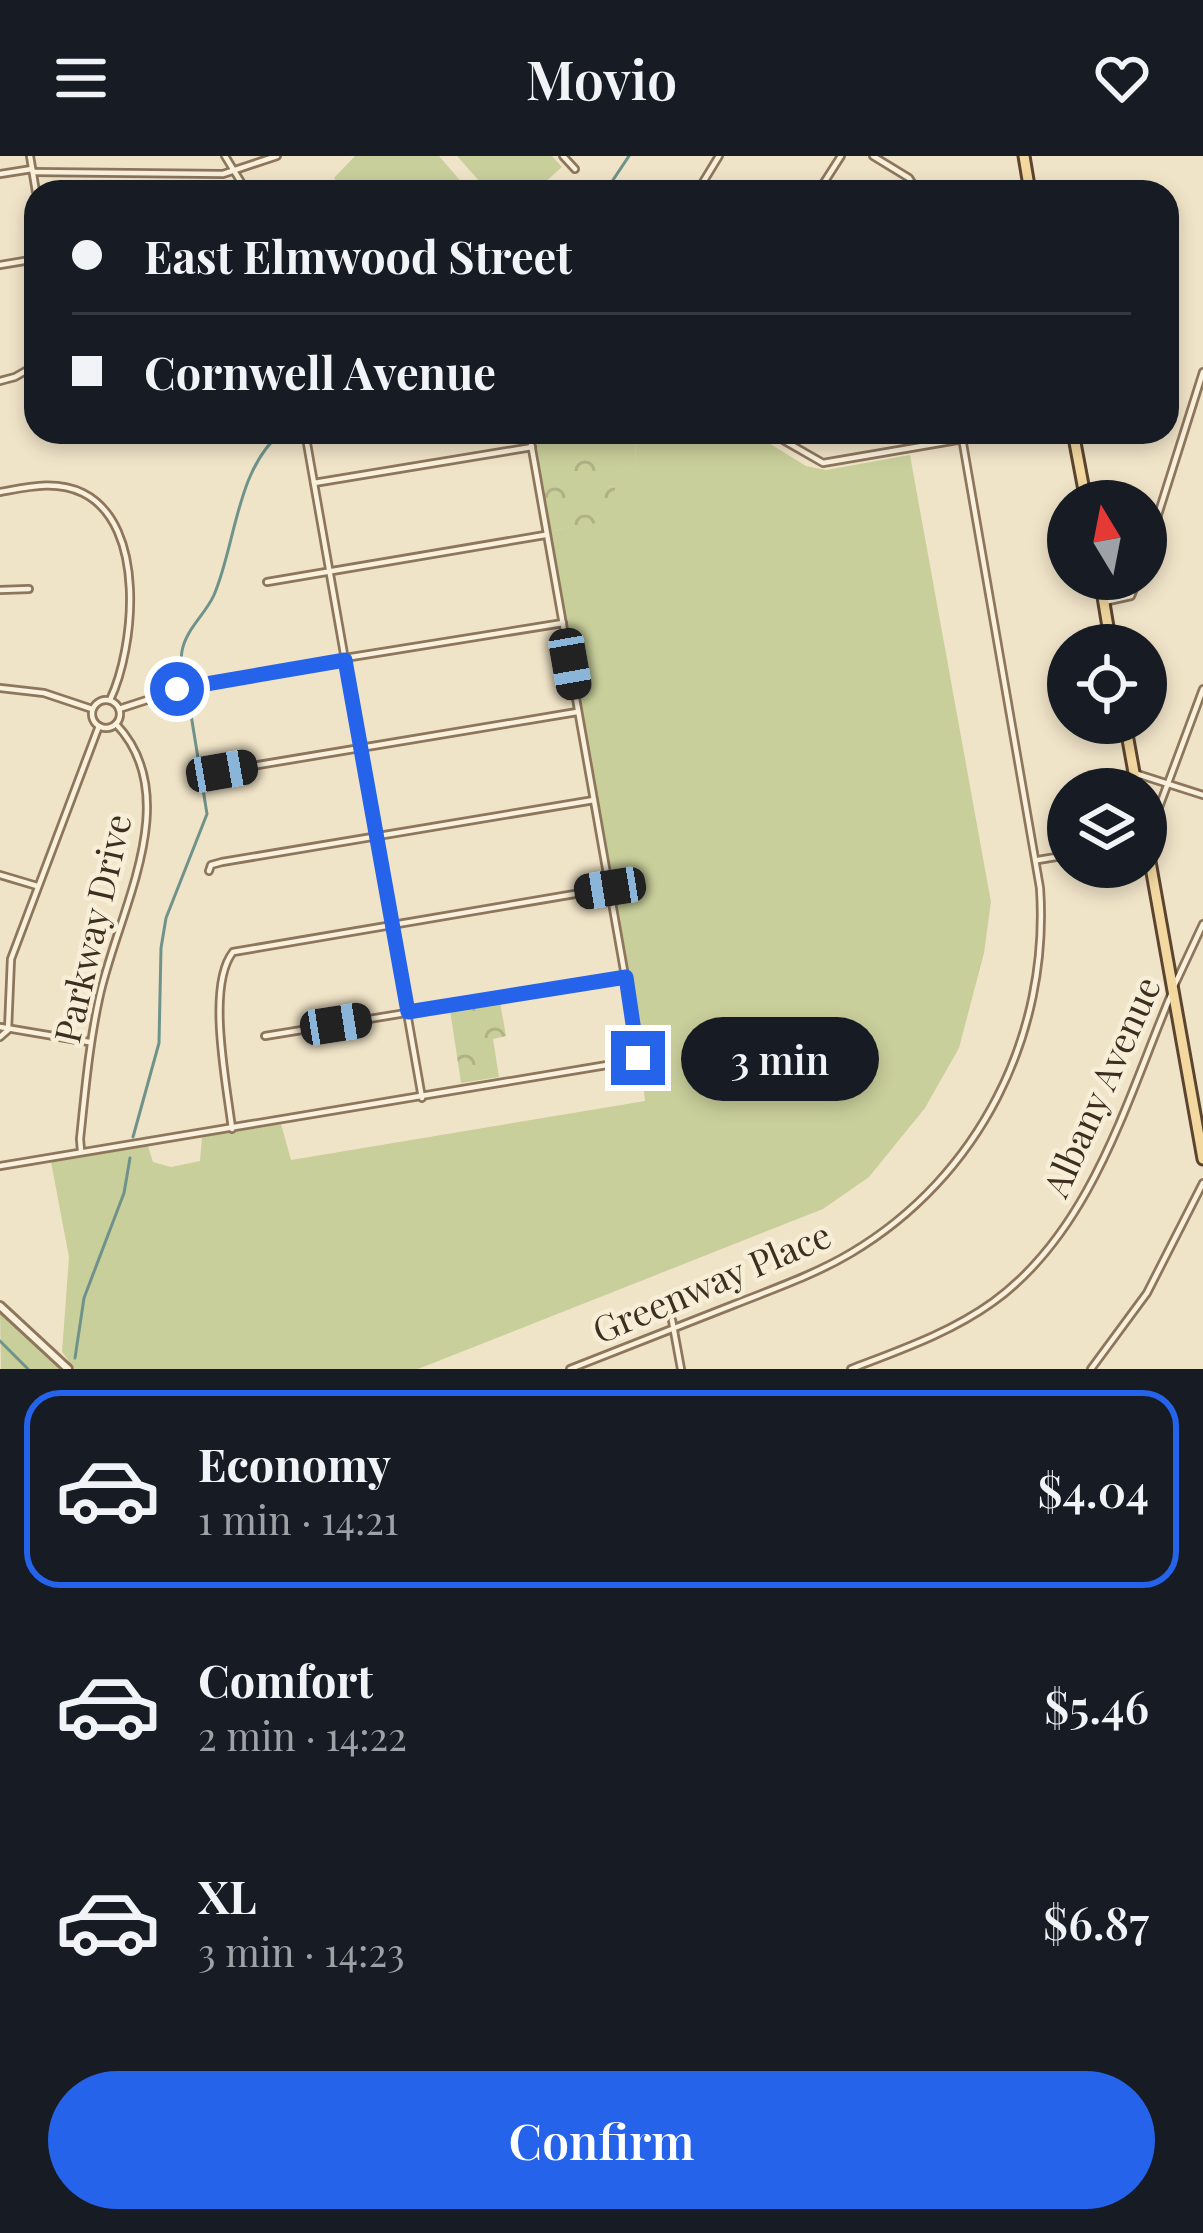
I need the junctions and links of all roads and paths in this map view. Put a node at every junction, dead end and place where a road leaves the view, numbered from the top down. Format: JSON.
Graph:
{"nodes":[{"id":1,"x":30,"y":156,"type":"edge"},
{"id":2,"x":225,"y":156,"type":"edge"},
{"id":3,"x":277,"y":156,"type":"edge"},
{"id":4,"x":563,"y":156,"type":"edge"},
{"id":5,"x":873,"y":156,"type":"edge"},
{"id":6,"x":575,"y":169,"type":"dead end"},
{"id":7,"x":32,"y":170,"type":"junction"},
{"id":8,"x":234,"y":171,"type":"junction"},
{"id":9,"x":0,"y":174,"type":"edge"},
{"id":10,"x":34,"y":180,"type":"edge"},
{"id":11,"x":240,"y":180,"type":"edge"},
{"id":12,"x":910,"y":180,"type":"edge"},
{"id":13,"x":1203,"y":372,"type":"edge"},
{"id":14,"x":306,"y":444,"type":"edge"},
{"id":15,"x":531,"y":444,"type":"edge"},
{"id":16,"x":787,"y":444,"type":"edge"},
{"id":17,"x":923,"y":444,"type":"edge"},
{"id":18,"x":963,"y":444,"type":"edge"},
{"id":19,"x":1075,"y":444,"type":"edge"},
{"id":20,"x":532,"y":447,"type":"junction"},
{"id":21,"x":1082,"y":480,"type":"edge"},
{"id":22,"x":314,"y":483,"type":"junction"},
{"id":23,"x":1167,"y":486,"type":"edge"},
{"id":24,"x":0,"y":492,"type":"edge"},
{"id":25,"x":546,"y":535,"type":"junction"},
{"id":26,"x":329,"y":571,"type":"junction"},
{"id":27,"x":267,"y":582,"type":"dead end"},
{"id":28,"x":29,"y":589,"type":"dead end"},
{"id":29,"x":0,"y":590,"type":"edge"},
{"id":30,"x":1113,"y":600,"type":"edge"},
{"id":31,"x":1104,"y":602,"type":"joint"},
{"id":32,"x":562,"y":622,"type":"junction"},
{"id":33,"x":1108,"y":624,"type":"edge"},
{"id":34,"x":345,"y":659,"type":"junction"},
{"id":35,"x":0,"y":688,"type":"edge"},
{"id":36,"x":1203,"y":689,"type":"edge"},
{"id":37,"x":110,"y":700,"type":"junction"},
{"id":38,"x":92,"y":709,"type":"junction"},
{"id":39,"x":119,"y":710,"type":"junction"},
{"id":40,"x":578,"y":712,"type":"junction"},
{"id":41,"x":116,"y":724,"type":"junction"},
{"id":42,"x":99,"y":726,"type":"junction"},
{"id":43,"x":361,"y":748,"type":"junction"},
{"id":44,"x":222,"y":771,"type":"dead end"},
{"id":45,"x":1168,"y":782,"type":"joint"},
{"id":46,"x":1203,"y":795,"type":"edge"},
{"id":47,"x":594,"y":800,"type":"junction"},
{"id":48,"x":376,"y":836,"type":"junction"},
{"id":49,"x":1047,"y":858,"type":"edge"},
{"id":50,"x":1037,"y":860,"type":"junction"},
{"id":51,"x":208,"y":871,"type":"dead end"},
{"id":52,"x":0,"y":875,"type":"edge"},
{"id":53,"x":37,"y":886,"type":"junction"},
{"id":54,"x":610,"y":888,"type":"junction"},
{"id":55,"x":1155,"y":888,"type":"edge"},
{"id":56,"x":392,"y":924,"type":"junction"},
{"id":57,"x":1203,"y":924,"type":"edge"},
{"id":58,"x":626,"y":977,"type":"junction"},
{"id":59,"x":1173,"y":990,"type":"junction"},
{"id":60,"x":408,"y":1012,"type":"junction"},
{"id":61,"x":0,"y":1027,"type":"edge"},
{"id":62,"x":8,"y":1030,"type":"junction"},
{"id":63,"x":0,"y":1036,"type":"edge"},
{"id":64,"x":265,"y":1036,"type":"dead end"},
{"id":65,"x":91,"y":1042,"type":"junction"},
{"id":66,"x":422,"y":1098,"type":"junction"},
{"id":67,"x":232,"y":1129,"type":"junction"},
{"id":68,"x":82,"y":1153,"type":"junction"},
{"id":69,"x":1203,"y":1159,"type":"edge"},
{"id":70,"x":0,"y":1166,"type":"edge"},
{"id":71,"x":1203,"y":1183,"type":"edge"},
{"id":72,"x":0,"y":1306,"type":"edge"},
{"id":73,"x":673,"y":1324,"type":"junction"},
{"id":74,"x":68,"y":1369,"type":"edge"},
{"id":75,"x":570,"y":1369,"type":"edge"},
{"id":76,"x":681,"y":1369,"type":"edge"},
{"id":77,"x":851,"y":1369,"type":"edge"},
{"id":78,"x":1091,"y":1369,"type":"edge"}],
"edges":[{"from":1,"to":7,"type":"street"},
{"from":2,"to":8,"type":"street"},
{"from":3,"to":8,"type":"street"},
{"from":4,"to":6,"type":"street"},
{"from":5,"to":12,"type":"street"},
{"from":7,"to":8,"type":"street"},
{"from":7,"to":9,"type":"street"},
{"from":7,"to":10,"type":"street"},
{"from":8,"to":11,"type":"street"},
{"from":13,"to":23,"type":"street"},
{"from":14,"to":22,"type":"street"},
{"from":15,"to":20,"type":"street"},
{"from":16,"to":17,"type":"street"},
{"from":18,"to":50,"type":"street","name":"Greenway Place"},
{"from":19,"to":21,"type":"main road"},
{"from":20,"to":22,"type":"street"},
{"from":20,"to":25,"type":"street"},
{"from":22,"to":26,"type":"street"},
{"from":24,"to":37,"type":"street"},
{"from":25,"to":26,"type":"street"},
{"from":25,"to":32,"type":"street"},
{"from":26,"to":27,"type":"street"},
{"from":26,"to":34,"type":"street"},
{"from":28,"to":29,"type":"street"},
{"from":30,"to":31,"type":"street"},
{"from":31,"to":33,"type":"main road"},
{"from":32,"to":34,"type":"street"},
{"from":32,"to":40,"type":"street"},
{"from":34,"to":39,"type":"street"},
{"from":34,"to":43,"type":"street"},
{"from":35,"to":38,"type":"street"},
{"from":36,"to":45,"type":"street"},
{"from":37,"to":38,"type":"street"},
{"from":37,"to":39,"type":"street"},
{"from":38,"to":42,"type":"street"},
{"from":39,"to":41,"type":"street"},
{"from":40,"to":43,"type":"street"},
{"from":40,"to":47,"type":"street"},
{"from":41,"to":42,"type":"street"},
{"from":41,"to":65,"type":"street","name":"Parkway Drive"},
{"from":42,"to":53,"type":"street"},
{"from":43,"to":44,"type":"street"},
{"from":43,"to":48,"type":"street"},
{"from":45,"to":46,"type":"street"},
{"from":47,"to":48,"type":"street"},
{"from":47,"to":54,"type":"street"},
{"from":48,"to":51,"type":"street"},
{"from":48,"to":56,"type":"street"},
{"from":49,"to":50,"type":"street"},
{"from":50,"to":73,"type":"street","name":"Greenway Place"},
{"from":52,"to":53,"type":"street"},
{"from":53,"to":62,"type":"street"},
{"from":54,"to":56,"type":"street"},
{"from":54,"to":58,"type":"street"},
{"from":55,"to":59,"type":"main road"},
{"from":56,"to":60,"type":"street"},
{"from":56,"to":67,"type":"street"},
{"from":57,"to":59,"type":"street","name":"Albany Avenue"},
{"from":58,"to":60,"type":"street"},
{"from":58,"to":66,"type":"street"},
{"from":59,"to":69,"type":"main road"},
{"from":59,"to":77,"type":"street","name":"Albany Avenue"},
{"from":60,"to":64,"type":"street"},
{"from":60,"to":66,"type":"street"},
{"from":61,"to":62,"type":"street"},
{"from":62,"to":63,"type":"street"},
{"from":62,"to":65,"type":"street"},
{"from":65,"to":68,"type":"street","name":"Parkway Drive"},
{"from":66,"to":67,"type":"street"},
{"from":67,"to":68,"type":"street"},
{"from":68,"to":70,"type":"street"},
{"from":71,"to":78,"type":"street"},
{"from":72,"to":74,"type":"street"},
{"from":73,"to":75,"type":"street","name":"Greenway Place"},
{"from":73,"to":76,"type":"street"}]}
